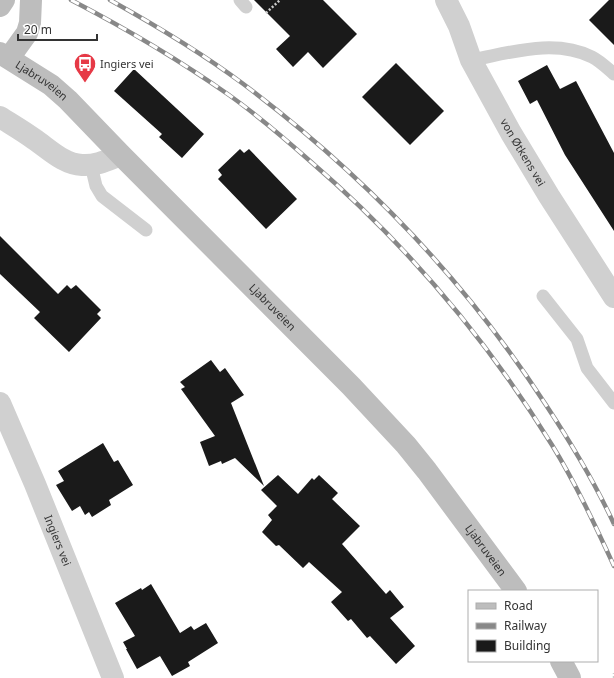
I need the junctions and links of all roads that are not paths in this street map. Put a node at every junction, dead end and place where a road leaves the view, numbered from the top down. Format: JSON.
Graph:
{"nodes":[{"id":1,"x":4,"y":0,"type":"edge"},
{"id":2,"x":31,"y":0,"type":"edge"},
{"id":3,"x":446,"y":0,"type":"edge"},
{"id":4,"x":0,"y":6,"type":"edge"},
{"id":5,"x":4,"y":56,"type":"edge"},
{"id":6,"x":471,"y":60,"type":"junction"},
{"id":7,"x":614,"y":74,"type":"edge"},
{"id":8,"x":0,"y":117,"type":"edge"},
{"id":9,"x":121,"y":156,"type":"junction"},
{"id":10,"x":91,"y":165,"type":"junction"},
{"id":11,"x":146,"y":230,"type":"dead end"},
{"id":12,"x":544,"y":296,"type":"dead end"},
{"id":13,"x":614,"y":297,"type":"edge"},
{"id":14,"x":614,"y":402,"type":"edge"},
{"id":15,"x":0,"y":403,"type":"edge"},
{"id":16,"x":515,"y":590,"type":"edge"},
{"id":17,"x":562,"y":662,"type":"edge"},
{"id":18,"x":113,"y":678,"type":"edge"},
{"id":19,"x":570,"y":678,"type":"edge"}],
"edges":[{"from":1,"to":4,"type":"street"},
{"from":2,"to":5,"type":"street"},
{"from":3,"to":6,"type":"street","name":"von Øtkens vei"},
{"from":5,"to":9,"type":"street","name":"Ljabruveien"},
{"from":6,"to":7,"type":"lane"},
{"from":6,"to":13,"type":"street","name":"von Øtkens vei"},
{"from":8,"to":10,"type":"street"},
{"from":9,"to":10,"type":"street"},
{"from":9,"to":16,"type":"street","name":"Ljabruveien"},
{"from":10,"to":11,"type":"lane"},
{"from":12,"to":14,"type":"lane"},
{"from":15,"to":18,"type":"street","name":"Ingiers vei"},
{"from":17,"to":19,"type":"street"}]}
